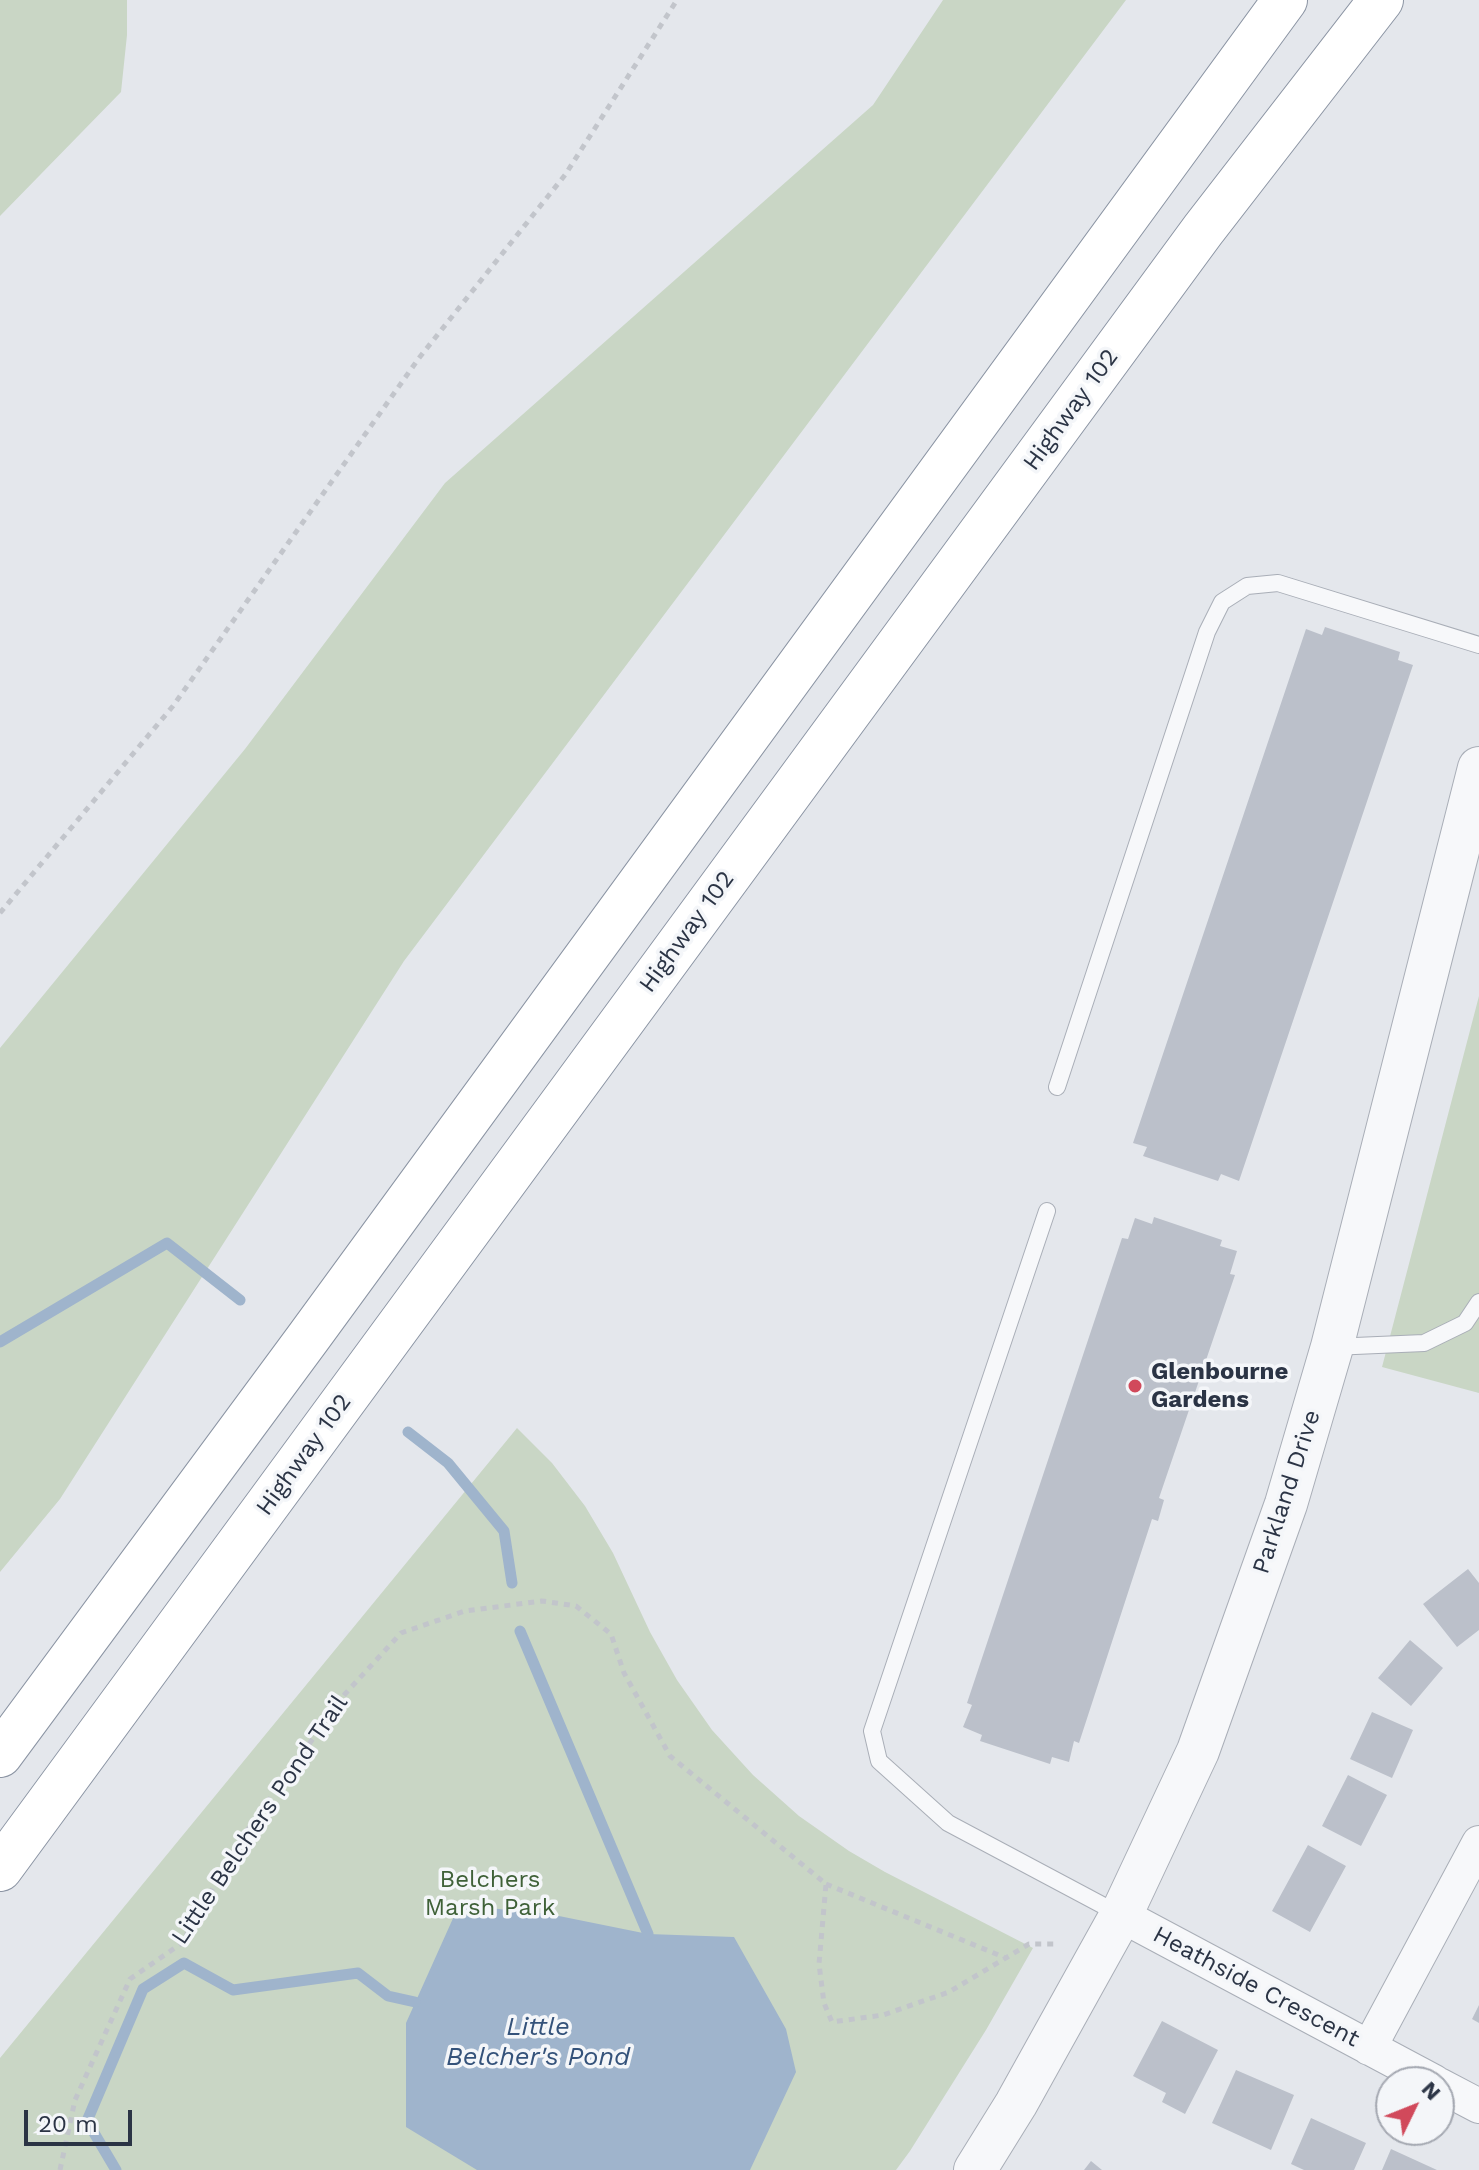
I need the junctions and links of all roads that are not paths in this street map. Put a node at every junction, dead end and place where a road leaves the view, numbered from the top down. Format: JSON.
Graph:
{"nodes":[{"id":1,"x":1285,"y":0,"type":"edge"},
{"id":2,"x":1381,"y":0,"type":"edge"},
{"id":3,"x":1479,"y":645,"type":"edge"},
{"id":4,"x":1479,"y":768,"type":"edge"},
{"id":5,"x":1057,"y":1087,"type":"dead end"},
{"id":6,"x":1047,"y":1211,"type":"dead end"},
{"id":7,"x":1479,"y":1302,"type":"edge"},
{"id":8,"x":1332,"y":1347,"type":"junction"},
{"id":9,"x":0,"y":1755,"type":"edge"},
{"id":10,"x":1479,"y":1843,"type":"edge"},
{"id":11,"x":0,"y":1869,"type":"edge"},
{"id":12,"x":1121,"y":1915,"type":"junction"},
{"id":13,"x":1369,"y":2048,"type":"junction"},
{"id":14,"x":1403,"y":2066,"type":"edge"},
{"id":15,"x":1455,"y":2093,"type":"edge"},
{"id":16,"x":1479,"y":2106,"type":"edge"},
{"id":17,"x":975,"y":2170,"type":"edge"}],
"edges":[{"from":1,"to":9,"type":"highway"},
{"from":2,"to":11,"type":"highway","name":"Highway 102"},
{"from":3,"to":5,"type":"lane"},
{"from":4,"to":8,"type":"street","name":"Parkland Drive"},
{"from":6,"to":12,"type":"lane"},
{"from":7,"to":8,"type":"lane"},
{"from":8,"to":12,"type":"street","name":"Parkland Drive"},
{"from":10,"to":13,"type":"street"},
{"from":12,"to":13,"type":"street","name":"Heathside Crescent"},
{"from":12,"to":17,"type":"street","name":"Parkland Drive"},
{"from":13,"to":14,"type":"street","name":"Heathside Crescent"},
{"from":15,"to":16,"type":"street","name":"Heathside Crescent"}]}
